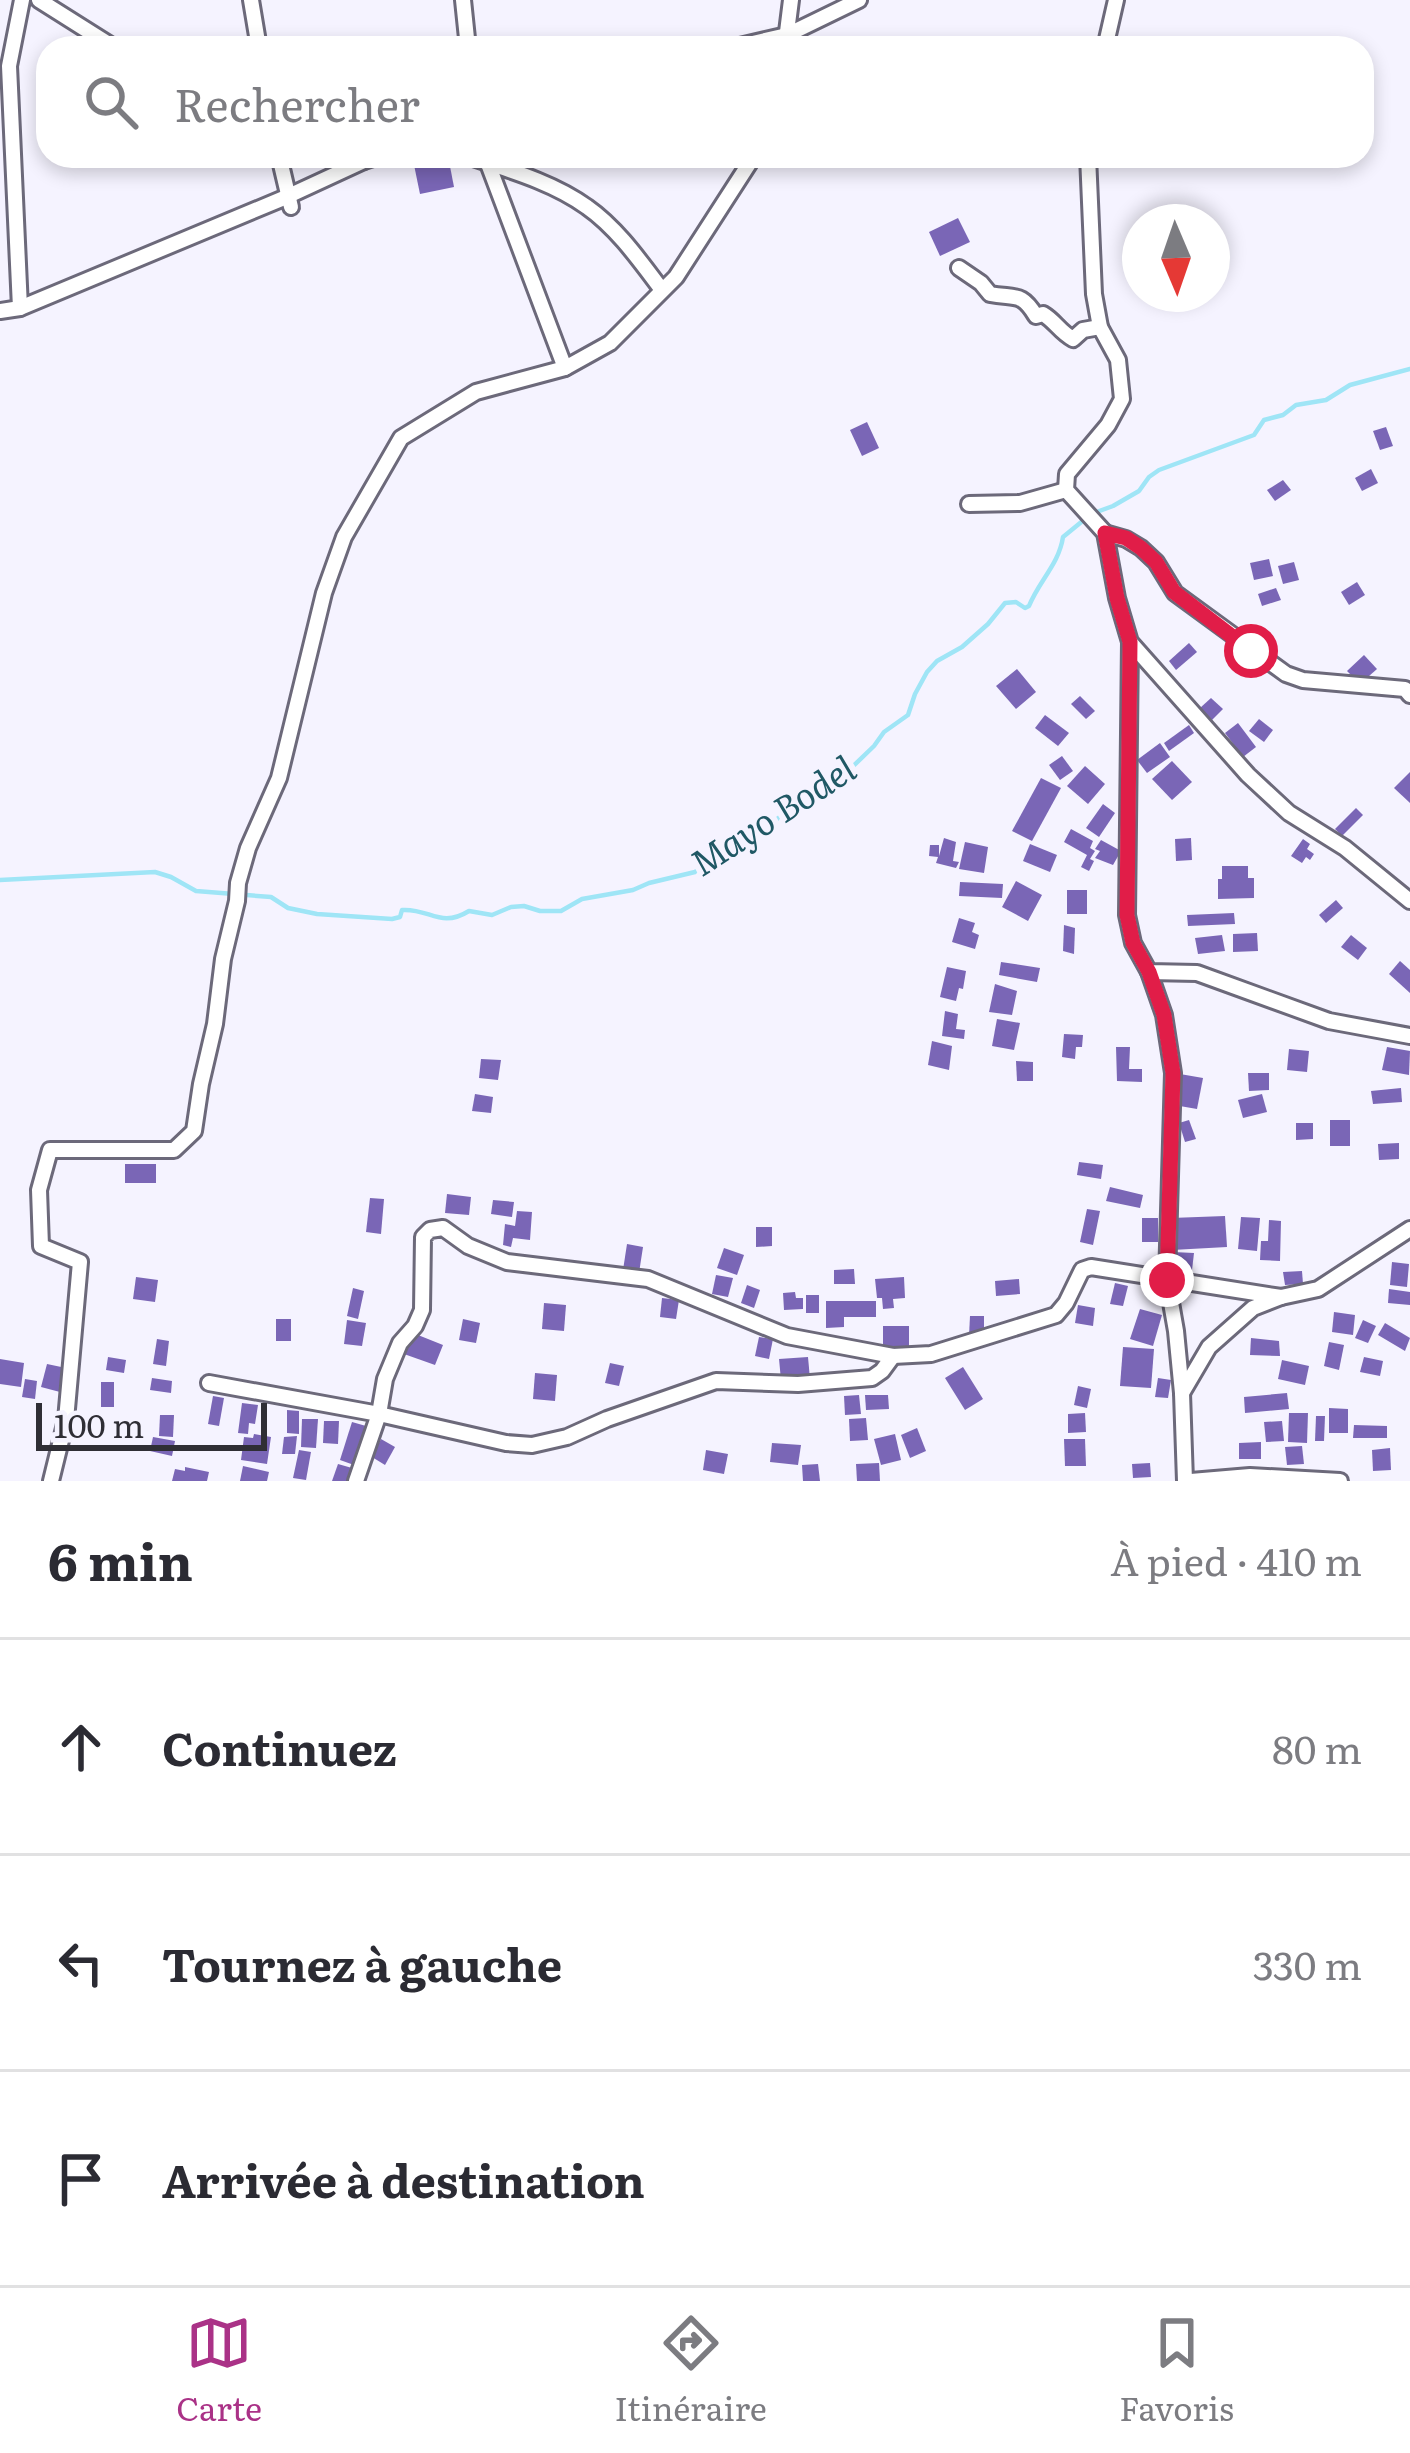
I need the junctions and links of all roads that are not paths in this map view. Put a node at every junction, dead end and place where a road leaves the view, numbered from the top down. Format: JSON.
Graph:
{"nodes":[{"id":1,"x":22,"y":0,"type":"edge"},
{"id":2,"x":39,"y":0,"type":"edge"},
{"id":3,"x":251,"y":0,"type":"edge"},
{"id":4,"x":463,"y":0,"type":"edge"},
{"id":5,"x":791,"y":0,"type":"edge"},
{"id":6,"x":859,"y":0,"type":"edge"},
{"id":7,"x":1116,"y":0,"type":"edge"},
{"id":8,"x":97,"y":36,"type":"edge"},
{"id":9,"x":257,"y":36,"type":"edge"},
{"id":10,"x":467,"y":36,"type":"edge"},
{"id":11,"x":787,"y":36,"type":"edge"},
{"id":12,"x":795,"y":36,"type":"edge"},
{"id":13,"x":1108,"y":36,"type":"edge"},
{"id":14,"x":282,"y":168,"type":"edge"},
{"id":15,"x":355,"y":168,"type":"edge"},
{"id":16,"x":489,"y":168,"type":"edge"},
{"id":17,"x":506,"y":168,"type":"edge"},
{"id":18,"x":746,"y":168,"type":"edge"},
{"id":19,"x":1089,"y":168,"type":"edge"},
{"id":20,"x":289,"y":202,"type":"junction"},
{"id":21,"x":959,"y":268,"type":"dead end"},
{"id":22,"x":662,"y":290,"type":"junction"},
{"id":23,"x":20,"y":308,"type":"junction"},
{"id":24,"x":0,"y":311,"type":"edge"},
{"id":25,"x":1100,"y":327,"type":"junction"},
{"id":26,"x":565,"y":368,"type":"junction"},
{"id":27,"x":1066,"y":490,"type":"junction"},
{"id":28,"x":969,"y":504,"type":"dead end"},
{"id":29,"x":1105,"y":533,"type":"junction"},
{"id":30,"x":1130,"y":642,"type":"junction"},
{"id":31,"x":1408,"y":691,"type":"edge"},
{"id":32,"x":1410,"y":902,"type":"edge"},
{"id":33,"x":1149,"y":972,"type":"junction"},
{"id":34,"x":1410,"y":1036,"type":"edge"},
{"id":35,"x":1410,"y":1229,"type":"edge"},
{"id":36,"x":1167,"y":1280,"type":"junction"},
{"id":37,"x":1281,"y":1297,"type":"junction"},
{"id":38,"x":893,"y":1356,"type":"junction"},
{"id":39,"x":209,"y":1383,"type":"dead end"},
{"id":40,"x":1182,"y":1393,"type":"junction"},
{"id":41,"x":379,"y":1414,"type":"junction"},
{"id":42,"x":51,"y":1481,"type":"edge"},
{"id":43,"x":356,"y":1481,"type":"edge"},
{"id":44,"x":1188,"y":1481,"type":"edge"},
{"id":45,"x":1340,"y":1481,"type":"edge"}],
"edges":[{"from":1,"to":23,"type":"street"},
{"from":2,"to":8,"type":"street"},
{"from":3,"to":9,"type":"street"},
{"from":4,"to":10,"type":"street"},
{"from":5,"to":11,"type":"street"},
{"from":6,"to":12,"type":"street"},
{"from":7,"to":13,"type":"street"},
{"from":14,"to":20,"type":"street"},
{"from":15,"to":20,"type":"street"},
{"from":16,"to":26,"type":"street"},
{"from":17,"to":22,"type":"street"},
{"from":18,"to":22,"type":"street"},
{"from":19,"to":25,"type":"street"},
{"from":20,"to":23,"type":"street"},
{"from":21,"to":25,"type":"street"},
{"from":22,"to":26,"type":"street"},
{"from":23,"to":24,"type":"street"},
{"from":25,"to":27,"type":"street"},
{"from":26,"to":42,"type":"street"},
{"from":27,"to":28,"type":"street"},
{"from":27,"to":29,"type":"street"},
{"from":29,"to":30,"type":"street"},
{"from":29,"to":31,"type":"street"},
{"from":30,"to":32,"type":"street"},
{"from":30,"to":33,"type":"street"},
{"from":33,"to":34,"type":"street"},
{"from":33,"to":36,"type":"street"},
{"from":35,"to":37,"type":"street"},
{"from":36,"to":37,"type":"street"},
{"from":36,"to":38,"type":"street"},
{"from":36,"to":40,"type":"street"},
{"from":37,"to":40,"type":"street"},
{"from":38,"to":41,"type":"street"},
{"from":38,"to":41,"type":"street"},
{"from":39,"to":41,"type":"street"},
{"from":40,"to":44,"type":"street"},
{"from":41,"to":43,"type":"street"},
{"from":44,"to":45,"type":"street"}]}
